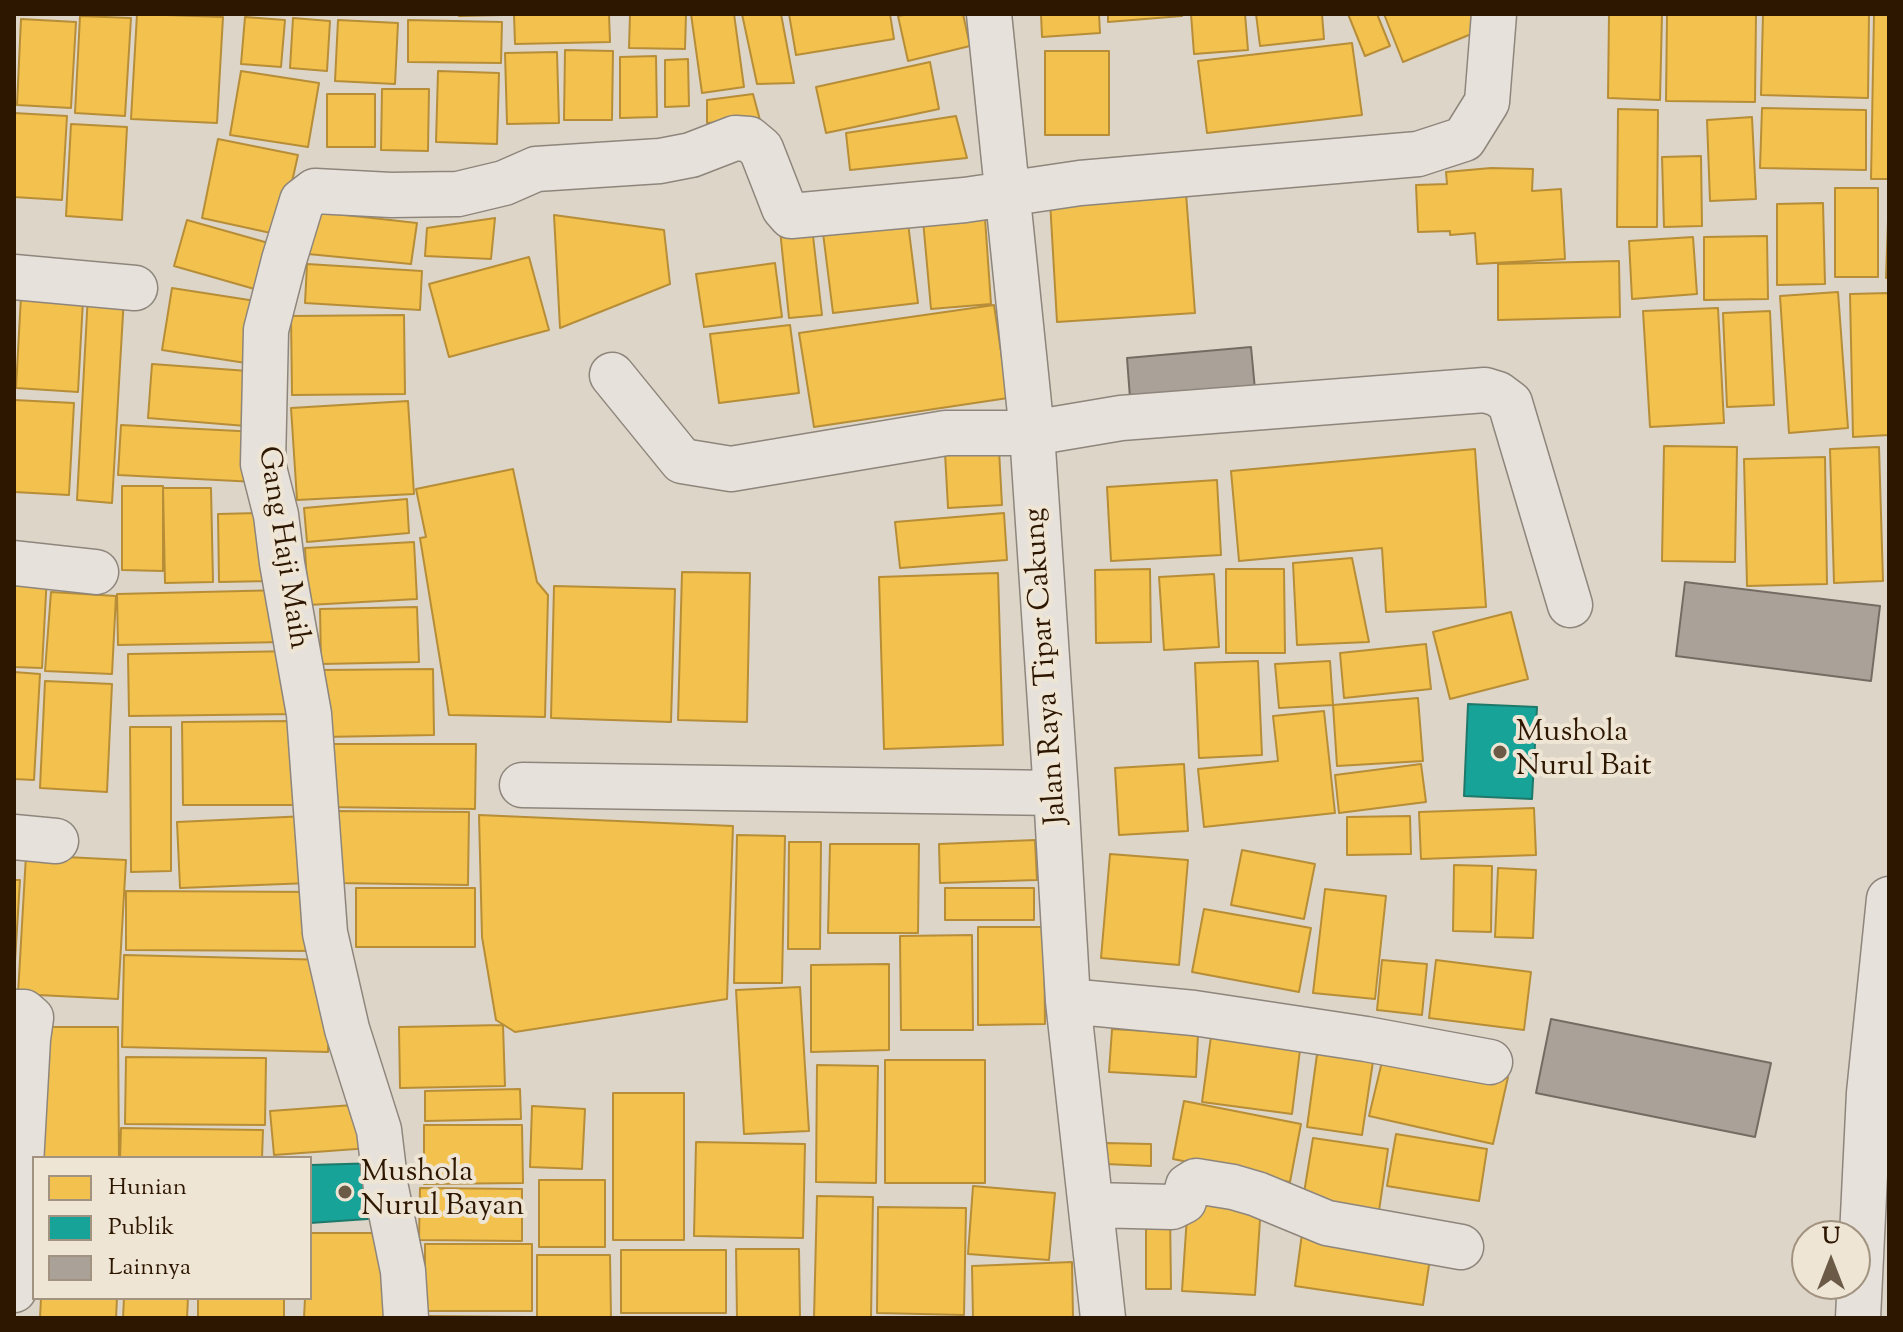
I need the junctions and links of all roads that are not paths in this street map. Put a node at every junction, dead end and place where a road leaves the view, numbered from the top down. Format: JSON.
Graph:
{"nodes":[{"id":1,"x":989,"y":14,"type":"edge"},
{"id":2,"x":1494,"y":14,"type":"edge"},
{"id":3,"x":1006,"y":193,"type":"junction"},
{"id":4,"x":14,"y":277,"type":"edge"},
{"id":5,"x":135,"y":288,"type":"dead end"},
{"id":6,"x":612,"y":375,"type":"dead end"},
{"id":7,"x":1032,"y":433,"type":"junction"},
{"id":8,"x":14,"y":563,"type":"edge"},
{"id":9,"x":96,"y":572,"type":"dead end"},
{"id":10,"x":1570,"y":605,"type":"dead end"},
{"id":11,"x":522,"y":785,"type":"dead end"},
{"id":12,"x":1056,"y":793,"type":"junction"},
{"id":13,"x":1889,"y":899,"type":"edge"},
{"id":14,"x":1068,"y":1001,"type":"junction"},
{"id":15,"x":14,"y":1012,"type":"edge"},
{"id":16,"x":1490,"y":1062,"type":"dead end"},
{"id":17,"x":1092,"y":1205,"type":"junction"},
{"id":18,"x":1461,"y":1247,"type":"dead end"},
{"id":19,"x":14,"y":1290,"type":"edge"},
{"id":20,"x":406,"y":1318,"type":"edge"},
{"id":21,"x":1103,"y":1318,"type":"edge"},
{"id":22,"x":1858,"y":1318,"type":"edge"}],
"edges":[{"from":1,"to":3,"type":"street","name":"Jalan Raya Tipar Cakung"},
{"from":2,"to":3,"type":"street"},
{"from":3,"to":7,"type":"street","name":"Jalan Raya Tipar Cakung"},
{"from":3,"to":20,"type":"street","name":"Gang Haji Maih"},
{"from":4,"to":5,"type":"street"},
{"from":6,"to":7,"type":"street"},
{"from":7,"to":10,"type":"street"},
{"from":7,"to":12,"type":"street","name":"Jalan Raya Tipar Cakung"},
{"from":8,"to":9,"type":"street"},
{"from":11,"to":12,"type":"street"},
{"from":12,"to":14,"type":"street","name":"Jalan Raya Tipar Cakung"},
{"from":13,"to":22,"type":"street"},
{"from":14,"to":16,"type":"street"},
{"from":14,"to":17,"type":"street","name":"Jalan Raya Tipar Cakung"},
{"from":15,"to":19,"type":"street"},
{"from":17,"to":18,"type":"street"},
{"from":17,"to":21,"type":"street","name":"Jalan Raya Tipar Cakung"}]}
